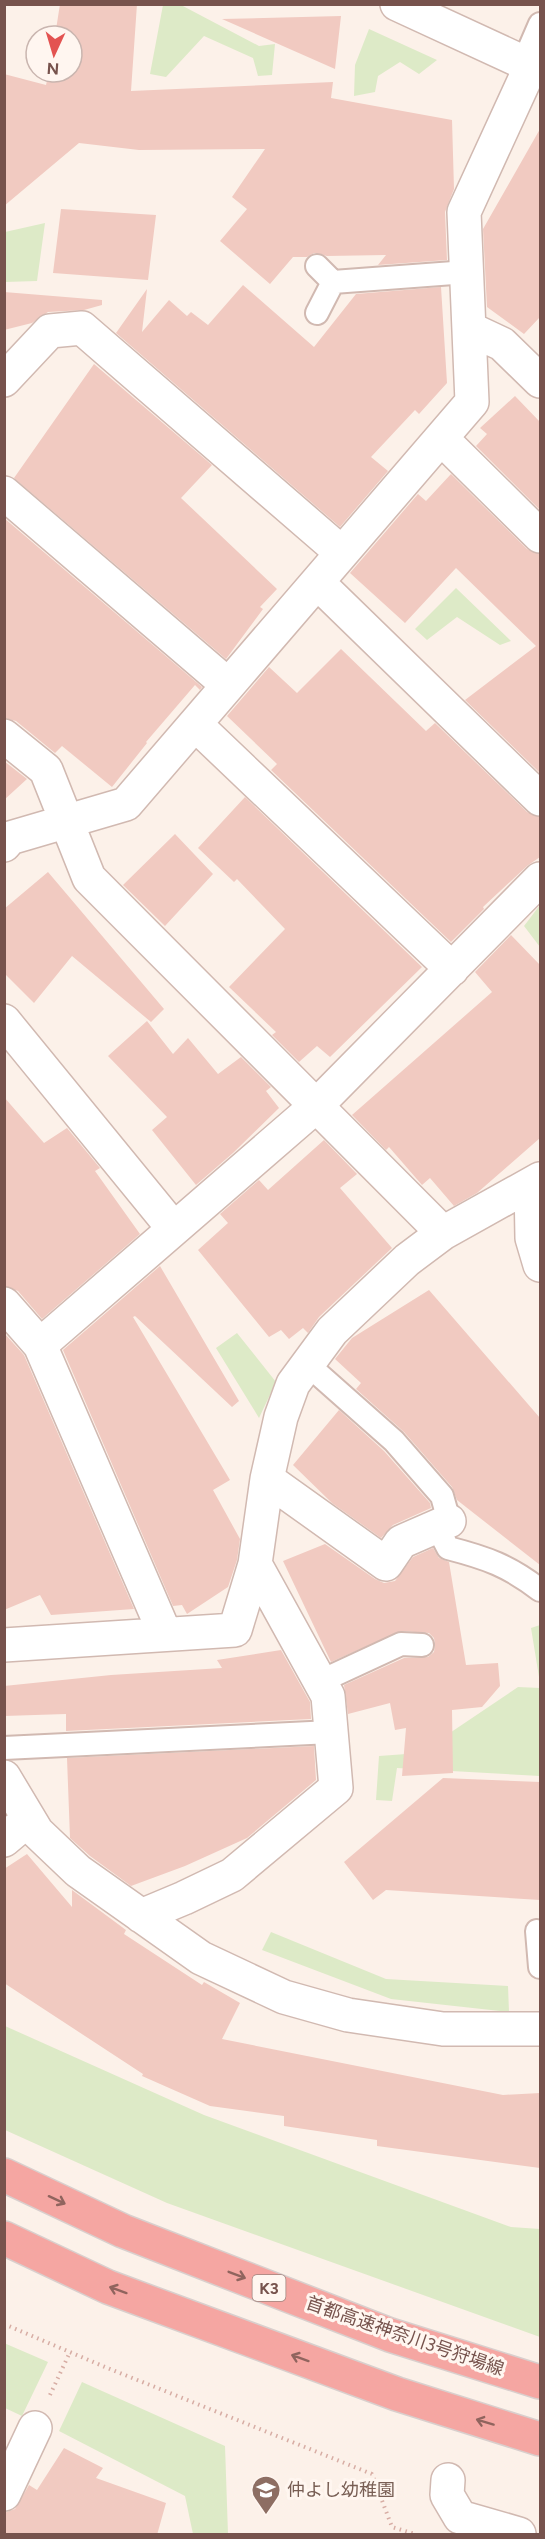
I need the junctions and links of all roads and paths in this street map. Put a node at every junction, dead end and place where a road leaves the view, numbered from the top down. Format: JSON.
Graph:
{"nodes":[{"id":1,"x":397,"y":4,"type":"edge"},
{"id":2,"x":540,"y":24,"type":"edge"},
{"id":3,"x":532,"y":66,"type":"edge"},
{"id":4,"x":467,"y":272,"type":"junction"},
{"id":5,"x":317,"y":313,"type":"dead end"},
{"id":6,"x":470,"y":329,"type":"junction"},
{"id":7,"x":4,"y":380,"type":"edge"},
{"id":8,"x":540,"y":381,"type":"edge"},
{"id":9,"x":441,"y":438,"type":"junction"},
{"id":10,"x":4,"y":494,"type":"edge"},
{"id":11,"x":540,"y":536,"type":"edge"},
{"id":12,"x":342,"y":554,"type":"junction"},
{"id":13,"x":317,"y":582,"type":"junction"},
{"id":14,"x":228,"y":686,"type":"junction"},
{"id":15,"x":195,"y":724,"type":"junction"},
{"id":16,"x":4,"y":736,"type":"edge"},
{"id":17,"x":540,"y":799,"type":"edge"},
{"id":18,"x":67,"y":823,"type":"junction"},
{"id":19,"x":4,"y":844,"type":"edge"},
{"id":20,"x":540,"y":879,"type":"edge"},
{"id":21,"x":452,"y":969,"type":"junction"},
{"id":22,"x":4,"y":1021,"type":"edge"},
{"id":23,"x":316,"y":1106,"type":"junction"},
{"id":24,"x":536,"y":1182,"type":"edge"},
{"id":25,"x":174,"y":1229,"type":"junction"},
{"id":26,"x":443,"y":1233,"type":"junction"},
{"id":27,"x":540,"y":1265,"type":"edge"},
{"id":28,"x":4,"y":1304,"type":"edge"},
{"id":29,"x":40,"y":1345,"type":"junction"},
{"id":30,"x":307,"y":1364,"type":"junction"},
{"id":31,"x":267,"y":1479,"type":"junction"},
{"id":32,"x":443,"y":1524,"type":"junction"},
{"id":33,"x":255,"y":1564,"type":"junction"},
{"id":34,"x":540,"y":1590,"type":"edge"},
{"id":35,"x":165,"y":1634,"type":"junction"},
{"id":36,"x":4,"y":1645,"type":"edge"},
{"id":37,"x":422,"y":1645,"type":"dead end"},
{"id":38,"x":319,"y":1682,"type":"junction"},
{"id":39,"x":331,"y":1732,"type":"junction"},
{"id":40,"x":4,"y":1748,"type":"edge"},
{"id":41,"x":4,"y":1778,"type":"edge"},
{"id":42,"x":29,"y":1819,"type":"junction"},
{"id":43,"x":4,"y":1840,"type":"edge"},
{"id":44,"x":141,"y":1916,"type":"junction"},
{"id":45,"x":537,"y":1931,"type":"dead end"},
{"id":46,"x":540,"y":1967,"type":"edge"},
{"id":47,"x":540,"y":2029,"type":"edge"},
{"id":48,"x":4,"y":2175,"type":"edge"},
{"id":49,"x":4,"y":2238,"type":"edge"},
{"id":50,"x":4,"y":2324,"type":"edge"},
{"id":51,"x":70,"y":2352,"type":"junction"},
{"id":52,"x":63,"y":2367,"type":"dead end"},
{"id":53,"x":540,"y":2382,"type":"edge"},
{"id":54,"x":34,"y":2428,"type":"dead end"},
{"id":55,"x":540,"y":2439,"type":"edge"},
{"id":56,"x":448,"y":2480,"type":"dead end"},
{"id":57,"x":4,"y":2494,"type":"edge"},
{"id":58,"x":481,"y":2530,"type":"edge"},
{"id":59,"x":416,"y":2535,"type":"edge"},
{"id":60,"x":519,"y":2535,"type":"edge"}],
"edges":[{"from":1,"to":3,"type":"street"},
{"from":2,"to":3,"type":"lane"},
{"from":3,"to":4,"type":"street"},
{"from":4,"to":5,"type":"lane"},
{"from":4,"to":6,"type":"street"},
{"from":6,"to":8,"type":"street"},
{"from":6,"to":9,"type":"street"},
{"from":7,"to":12,"type":"street"},
{"from":9,"to":11,"type":"street"},
{"from":9,"to":12,"type":"street"},
{"from":10,"to":14,"type":"street"},
{"from":12,"to":13,"type":"street"},
{"from":13,"to":14,"type":"street"},
{"from":13,"to":17,"type":"street"},
{"from":14,"to":15,"type":"street"},
{"from":15,"to":18,"type":"street"},
{"from":15,"to":21,"type":"street"},
{"from":16,"to":18,"type":"street"},
{"from":18,"to":19,"type":"street"},
{"from":18,"to":23,"type":"street"},
{"from":20,"to":21,"type":"street"},
{"from":21,"to":23,"type":"street"},
{"from":22,"to":25,"type":"street"},
{"from":23,"to":25,"type":"street"},
{"from":23,"to":26,"type":"street"},
{"from":24,"to":26,"type":"street"},
{"from":24,"to":27,"type":"street"},
{"from":25,"to":29,"type":"street"},
{"from":26,"to":30,"type":"street"},
{"from":28,"to":29,"type":"street"},
{"from":29,"to":35,"type":"street"},
{"from":30,"to":31,"type":"street"},
{"from":30,"to":32,"type":"lane"},
{"from":31,"to":32,"type":"street"},
{"from":31,"to":33,"type":"street"},
{"from":32,"to":34,"type":"lane"},
{"from":33,"to":35,"type":"street"},
{"from":33,"to":38,"type":"street"},
{"from":35,"to":36,"type":"street"},
{"from":37,"to":38,"type":"lane"},
{"from":38,"to":39,"type":"street"},
{"from":39,"to":40,"type":"lane"},
{"from":39,"to":44,"type":"street"},
{"from":41,"to":42,"type":"street"},
{"from":42,"to":43,"type":"street"},
{"from":42,"to":44,"type":"street"},
{"from":44,"to":47,"type":"street"},
{"from":45,"to":46,"type":"lane"},
{"from":48,"to":53,"type":"highway","name":"首都高速神奈川3号狩場線","number":"K3","one_way":true},
{"from":55,"to":49,"type":"highway","one_way":true},
{"from":50,"to":51,"type":"path"},
{"from":51,"to":52,"type":"path"},
{"from":51,"to":59,"type":"path"},
{"from":54,"to":57,"type":"street"},
{"from":56,"to":58,"type":"street"},
{"from":58,"to":60,"type":"street"}]}
